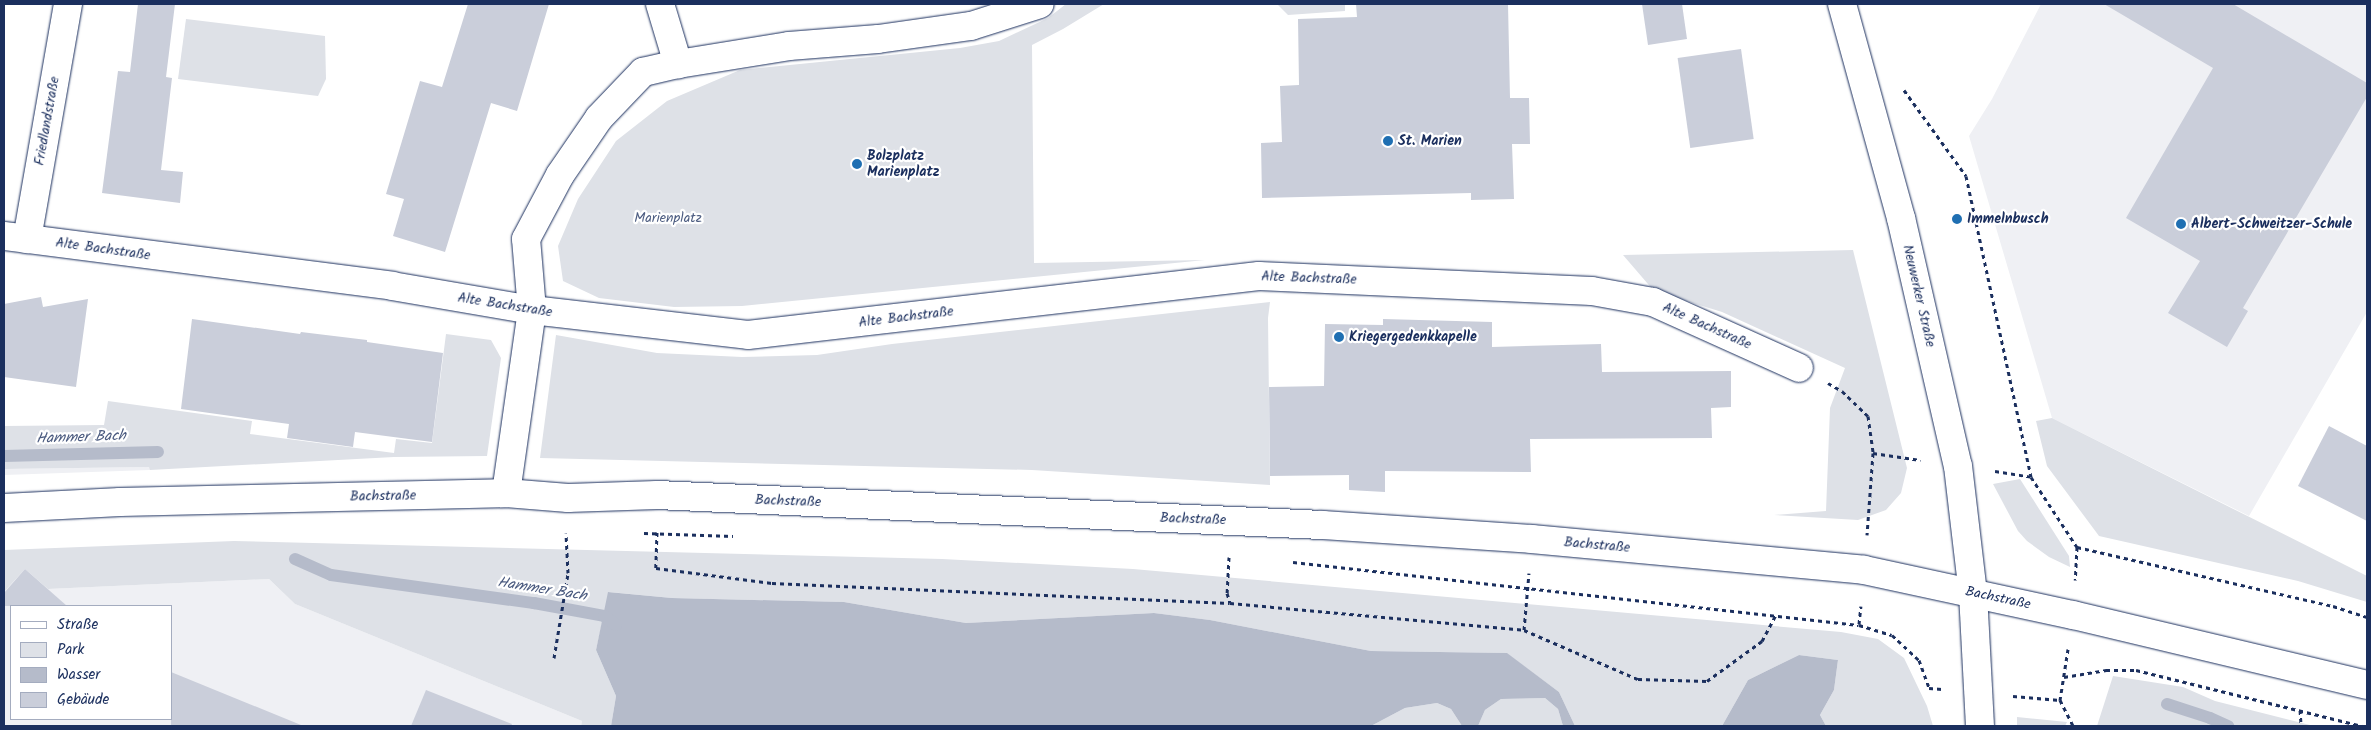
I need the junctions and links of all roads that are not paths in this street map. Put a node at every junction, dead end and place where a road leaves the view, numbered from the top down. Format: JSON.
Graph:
{"nodes":[{"id":1,"x":68,"y":4,"type":"edge"},
{"id":2,"x":660,"y":4,"type":"edge"},
{"id":3,"x":1040,"y":4,"type":"edge"},
{"id":4,"x":1842,"y":4,"type":"edge"},
{"id":5,"x":678,"y":64,"type":"junction"},
{"id":6,"x":15,"y":237,"type":"edge"},
{"id":7,"x":532,"y":310,"type":"junction"},
{"id":8,"x":1799,"y":368,"type":"road end"},
{"id":9,"x":506,"y":493,"type":"junction"},
{"id":10,"x":4,"y":508,"type":"edge"},
{"id":11,"x":1973,"y":593,"type":"junction"},
{"id":12,"x":2367,"y":686,"type":"edge"},
{"id":13,"x":1980,"y":726,"type":"edge"}],
"edges":[{"from":1,"to":6,"type":"street","name":"Friedlandstraße"},
{"from":2,"to":5,"type":"street"},
{"from":3,"to":5,"type":"street"},
{"from":4,"to":11,"type":"street","name":"Neuwerker Straße"},
{"from":5,"to":7,"type":"street"},
{"from":6,"to":7,"type":"street","name":"Alte Bachstraße"},
{"from":7,"to":8,"type":"street","name":"Alte Bachstraße"},
{"from":7,"to":9,"type":"street"},
{"from":9,"to":10,"type":"street","name":"Bachstraße"},
{"from":9,"to":11,"type":"street","name":"Bachstraße"},
{"from":11,"to":12,"type":"street","name":"Bachstraße"},
{"from":11,"to":13,"type":"street","name":"Neuwerker Straße"}]}
